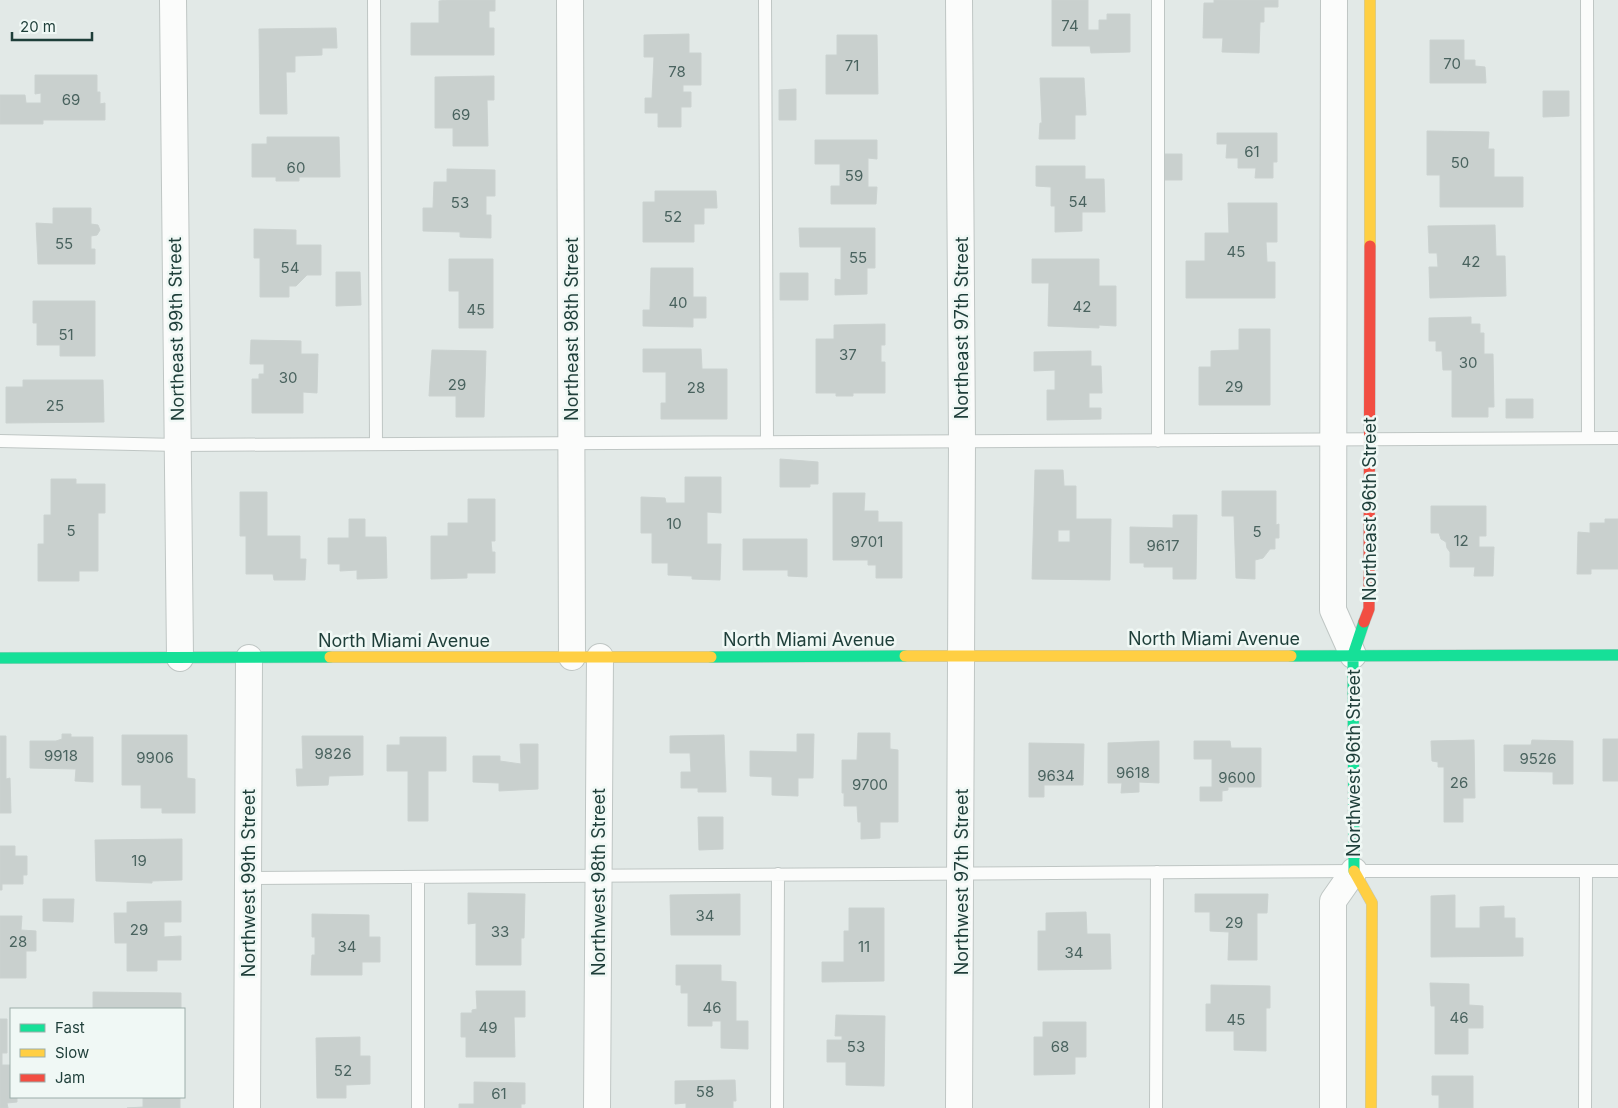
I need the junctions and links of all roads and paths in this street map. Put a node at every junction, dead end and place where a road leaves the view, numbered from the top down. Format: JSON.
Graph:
{"nodes":[{"id":1,"x":173,"y":0,"type":"edge"},
{"id":2,"x":374,"y":0,"type":"edge"},
{"id":3,"x":570,"y":0,"type":"edge"},
{"id":4,"x":765,"y":0,"type":"edge"},
{"id":5,"x":959,"y":0,"type":"edge"},
{"id":6,"x":1158,"y":0,"type":"edge"},
{"id":7,"x":1334,"y":0,"type":"edge"},
{"id":8,"x":1370,"y":0,"type":"edge"},
{"id":9,"x":1587,"y":0,"type":"edge"},
{"id":10,"x":1588,"y":438,"type":"junction"},
{"id":11,"x":1618,"y":438,"type":"edge"},
{"id":12,"x":1370,"y":439,"type":"junction"},
{"id":13,"x":1333,"y":440,"type":"junction"},
{"id":14,"x":0,"y":441,"type":"edge"},
{"id":15,"x":1158,"y":441,"type":"junction"},
{"id":16,"x":766,"y":442,"type":"junction"},
{"id":17,"x":962,"y":442,"type":"junction"},
{"id":18,"x":376,"y":444,"type":"junction"},
{"id":19,"x":571,"y":444,"type":"junction"},
{"id":20,"x":178,"y":445,"type":"junction"},
{"id":21,"x":1618,"y":655,"type":"edge"},
{"id":22,"x":962,"y":656,"type":"junction"},
{"id":23,"x":1353,"y":656,"type":"junction"},
{"id":24,"x":572,"y":657,"type":"junction"},
{"id":25,"x":600,"y":657,"type":"junction"},
{"id":26,"x":0,"y":658,"type":"edge"},
{"id":27,"x":180,"y":658,"type":"junction"},
{"id":28,"x":249,"y":658,"type":"junction"},
{"id":29,"x":1354,"y":871,"type":"junction"},
{"id":30,"x":1586,"y":871,"type":"junction"},
{"id":31,"x":1618,"y":871,"type":"edge"},
{"id":32,"x":1158,"y":872,"type":"junction"},
{"id":33,"x":961,"y":873,"type":"junction"},
{"id":34,"x":778,"y":874,"type":"junction"},
{"id":35,"x":598,"y":876,"type":"junction"},
{"id":36,"x":418,"y":877,"type":"junction"},
{"id":37,"x":248,"y":878,"type":"junction"},
{"id":38,"x":247,"y":1108,"type":"edge"},
{"id":39,"x":418,"y":1108,"type":"edge"},
{"id":40,"x":597,"y":1108,"type":"edge"},
{"id":41,"x":777,"y":1108,"type":"edge"},
{"id":42,"x":959,"y":1108,"type":"edge"},
{"id":43,"x":1156,"y":1108,"type":"edge"},
{"id":44,"x":1332,"y":1108,"type":"edge"},
{"id":45,"x":1371,"y":1108,"type":"edge"},
{"id":46,"x":1585,"y":1108,"type":"edge"}],
"edges":[{"from":1,"to":20,"type":"street","name":"Northeast 99th Street"},
{"from":2,"to":18,"type":"lane"},
{"from":3,"to":19,"type":"street","name":"Northeast 98th Street"},
{"from":4,"to":16,"type":"lane"},
{"from":5,"to":17,"type":"street","name":"Northeast 97th Street"},
{"from":6,"to":15,"type":"lane"},
{"from":7,"to":13,"type":"street","name":"Northeast 96th Street"},
{"from":8,"to":12,"type":"main road","name":"Northeast 96th Street"},
{"from":9,"to":10,"type":"lane"},
{"from":10,"to":11,"type":"lane"},
{"from":10,"to":12,"type":"lane"},
{"from":12,"to":13,"type":"lane"},
{"from":12,"to":23,"type":"main road","name":"Northeast 96th Street"},
{"from":13,"to":15,"type":"lane"},
{"from":13,"to":23,"type":"street","name":"Northeast 96th Street"},
{"from":14,"to":20,"type":"lane"},
{"from":15,"to":17,"type":"lane"},
{"from":16,"to":17,"type":"lane"},
{"from":16,"to":19,"type":"lane"},
{"from":17,"to":22,"type":"street","name":"Northeast 97th Street"},
{"from":18,"to":19,"type":"lane"},
{"from":18,"to":20,"type":"lane"},
{"from":19,"to":24,"type":"street","name":"Northeast 98th Street"},
{"from":20,"to":27,"type":"street","name":"Northeast 99th Street"},
{"from":21,"to":23,"type":"main road","name":"North Miami Avenue"},
{"from":22,"to":23,"type":"main road","name":"North Miami Avenue"},
{"from":22,"to":25,"type":"main road","name":"North Miami Avenue"},
{"from":22,"to":33,"type":"street","name":"Northwest 97th Street"},
{"from":23,"to":29,"type":"main road","name":"Northwest 96th Street"},
{"from":24,"to":25,"type":"main road","name":"North Miami Avenue"},
{"from":24,"to":28,"type":"main road","name":"North Miami Avenue"},
{"from":25,"to":35,"type":"street","name":"Northwest 98th Street"},
{"from":26,"to":27,"type":"main road","name":"North Miami Avenue"},
{"from":27,"to":28,"type":"main road","name":"North Miami Avenue"},
{"from":28,"to":37,"type":"street","name":"Northwest 99th Street"},
{"from":29,"to":30,"type":"lane"},
{"from":29,"to":32,"type":"lane"},
{"from":29,"to":44,"type":"street","name":"Northwest 96th Street"},
{"from":29,"to":45,"type":"main road","name":"Northwest 96th Street"},
{"from":30,"to":31,"type":"lane"},
{"from":30,"to":46,"type":"lane"},
{"from":32,"to":33,"type":"lane"},
{"from":32,"to":43,"type":"lane"},
{"from":33,"to":34,"type":"lane"},
{"from":33,"to":42,"type":"street","name":"Northwest 97th Street"},
{"from":34,"to":35,"type":"lane"},
{"from":34,"to":41,"type":"lane"},
{"from":35,"to":36,"type":"lane"},
{"from":35,"to":40,"type":"street","name":"Northwest 98th Street"},
{"from":36,"to":37,"type":"lane"},
{"from":36,"to":39,"type":"lane"},
{"from":37,"to":38,"type":"street","name":"Northwest 99th Street"}]}
